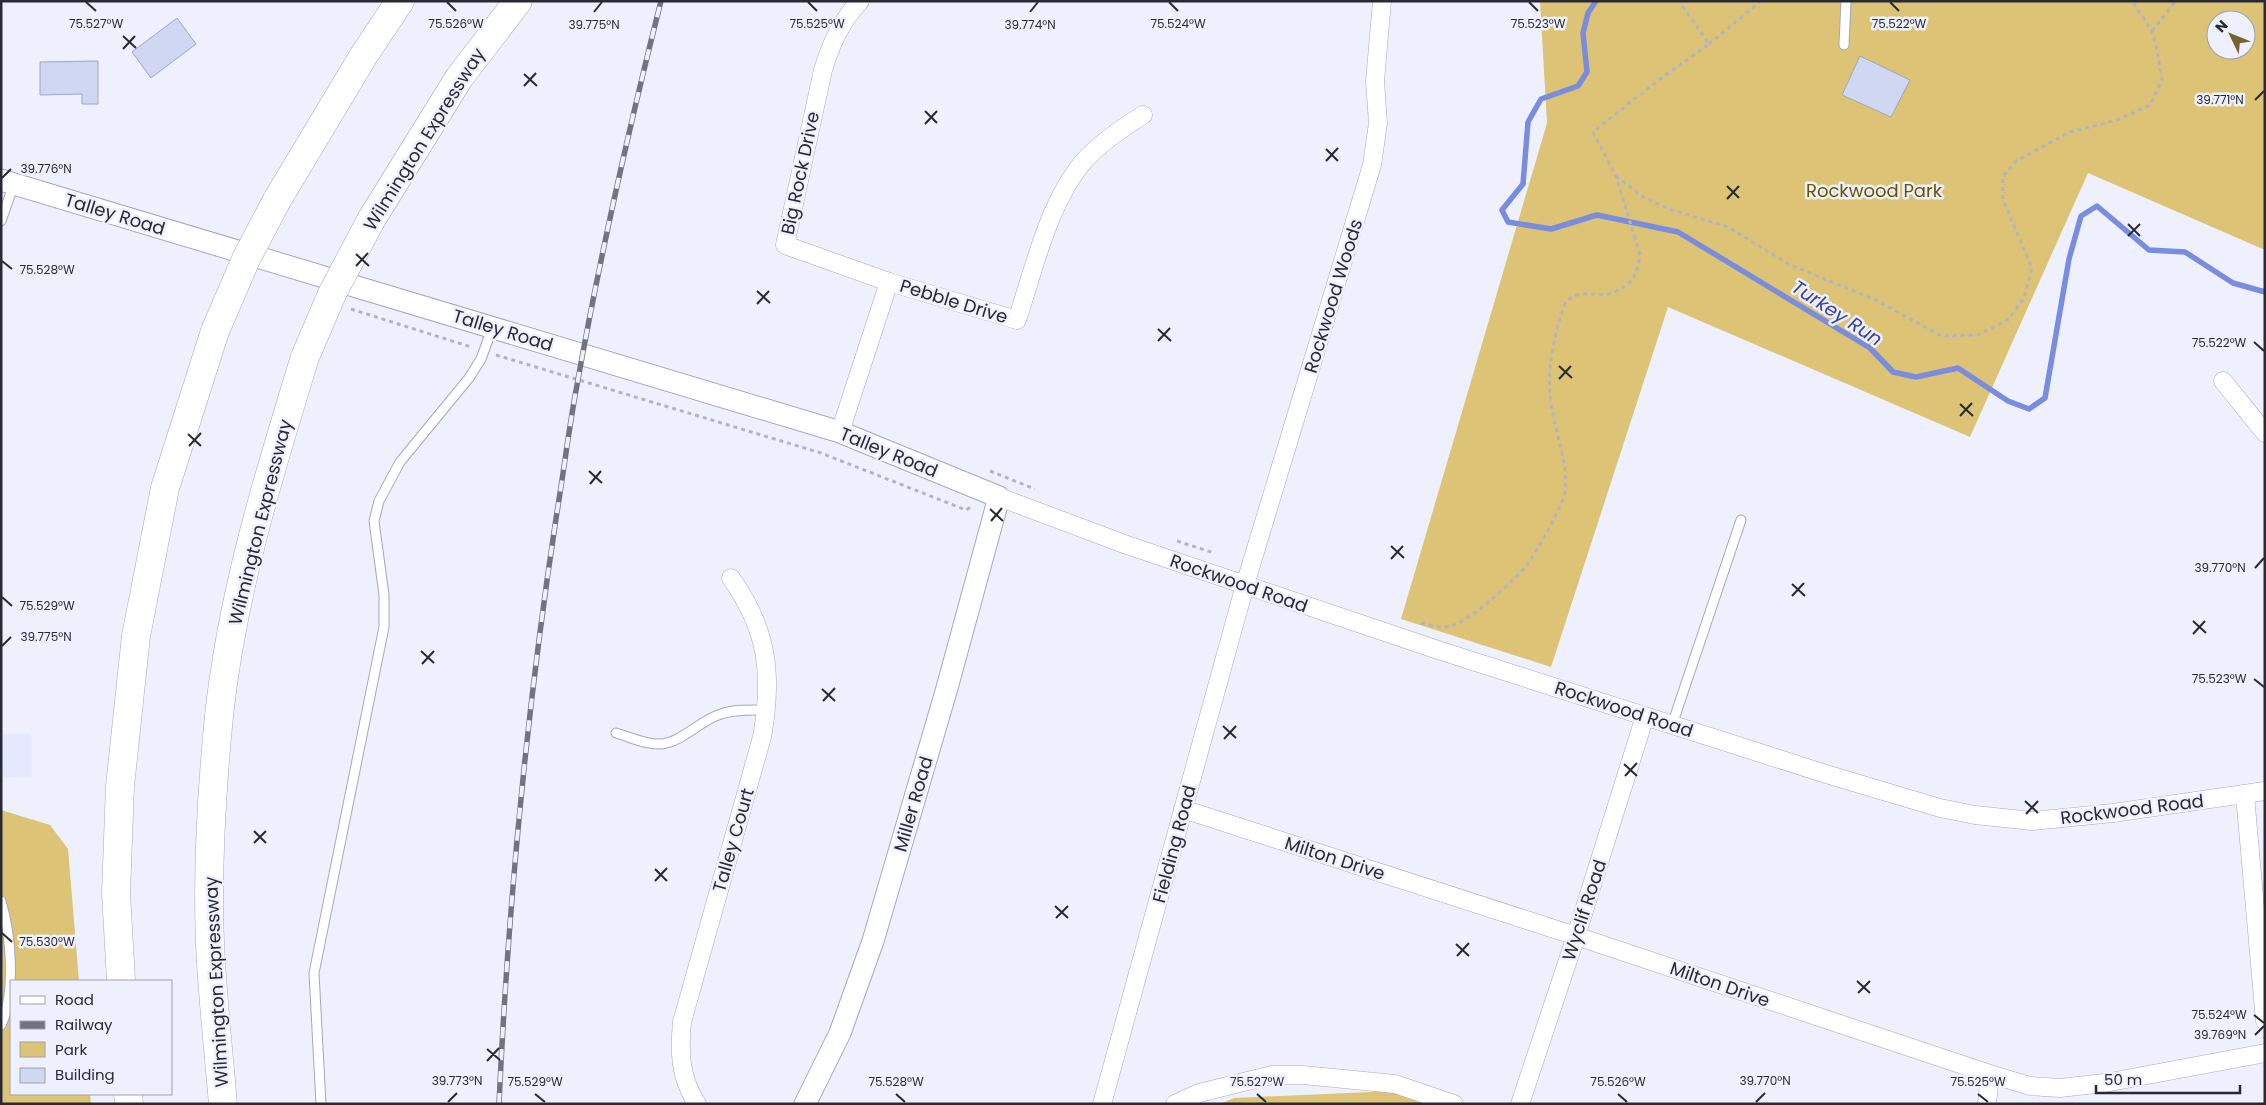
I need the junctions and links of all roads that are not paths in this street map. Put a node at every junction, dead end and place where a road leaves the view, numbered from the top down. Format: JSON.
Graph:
{"nodes":[{"id":1,"x":400,"y":1,"type":"edge"},
{"id":2,"x":518,"y":1,"type":"edge"},
{"id":3,"x":860,"y":1,"type":"edge"},
{"id":4,"x":1382,"y":1,"type":"edge"},
{"id":5,"x":1846,"y":1,"type":"edge"},
{"id":6,"x":1844,"y":45,"type":"dead end"},
{"id":7,"x":1143,"y":115,"type":"dead end"},
{"id":8,"x":8,"y":182,"type":"edge"},
{"id":9,"x":1,"y":221,"type":"edge"},
{"id":10,"x":889,"y":282,"type":"junction"},
{"id":11,"x":493,"y":326,"type":"junction"},
{"id":12,"x":2223,"y":381,"type":"dead end"},
{"id":13,"x":840,"y":432,"type":"junction"},
{"id":14,"x":2265,"y":433,"type":"edge"},
{"id":15,"x":999,"y":497,"type":"junction"},
{"id":16,"x":1741,"y":520,"type":"dead end"},
{"id":17,"x":731,"y":578,"type":"dead end"},
{"id":18,"x":1245,"y":585,"type":"junction"},
{"id":19,"x":767,"y":710,"type":"junction"},
{"id":20,"x":1645,"y":716,"type":"junction"},
{"id":21,"x":1672,"y":725,"type":"junction"},
{"id":22,"x":616,"y":733,"type":"dead end"},
{"id":23,"x":2265,"y":791,"type":"edge"},
{"id":24,"x":2245,"y":795,"type":"junction"},
{"id":25,"x":1183,"y":809,"type":"junction"},
{"id":26,"x":1,"y":901,"type":"edge"},
{"id":27,"x":1576,"y":936,"type":"junction"},
{"id":28,"x":121,"y":980,"type":"edge"},
{"id":29,"x":2265,"y":1021,"type":"edge"},
{"id":30,"x":1,"y":1026,"type":"edge"},
{"id":31,"x":2265,"y":1053,"type":"edge"},
{"id":32,"x":1990,"y":1074,"type":"junction"},
{"id":33,"x":223,"y":1104,"type":"edge"},
{"id":34,"x":321,"y":1104,"type":"edge"},
{"id":35,"x":697,"y":1104,"type":"edge"},
{"id":36,"x":805,"y":1104,"type":"edge"},
{"id":37,"x":1102,"y":1104,"type":"edge"},
{"id":38,"x":1174,"y":1104,"type":"edge"},
{"id":39,"x":1454,"y":1104,"type":"edge"},
{"id":40,"x":1520,"y":1104,"type":"edge"},
{"id":41,"x":1987,"y":1104,"type":"edge"}],
"edges":[{"from":1,"to":28,"type":"highway","bridge":true},
{"from":2,"to":33,"type":"highway","name":"Wilmington Expressway","bridge":true},
{"from":3,"to":10,"type":"street","name":"Big Rock Drive"},
{"from":4,"to":18,"type":"street","name":"Rockwood Woods"},
{"from":5,"to":6,"type":"lane"},
{"from":7,"to":10,"type":"street","name":"Pebble Drive"},
{"from":8,"to":9,"type":"lane"},
{"from":8,"to":11,"type":"street","name":"Talley Road"},
{"from":10,"to":13,"type":"street","name":"Pebble Drive"},
{"from":11,"to":13,"type":"street","name":"Talley Road"},
{"from":11,"to":34,"type":"lane"},
{"from":12,"to":14,"type":"street"},
{"from":13,"to":15,"type":"street","name":"Talley Road"},
{"from":15,"to":18,"type":"street","name":"Rockwood Road"},
{"from":15,"to":36,"type":"street","name":"Miller Road"},
{"from":16,"to":21,"type":"lane"},
{"from":17,"to":19,"type":"street","name":"Talley Court"},
{"from":18,"to":20,"type":"street","name":"Rockwood Road"},
{"from":18,"to":25,"type":"street","name":"Fielding Road"},
{"from":19,"to":22,"type":"lane"},
{"from":19,"to":35,"type":"street","name":"Talley Court"},
{"from":20,"to":21,"type":"street","name":"Rockwood Road"},
{"from":20,"to":27,"type":"street","name":"Wyclif Road"},
{"from":21,"to":24,"type":"street","name":"Rockwood Road"},
{"from":23,"to":24,"type":"street","name":"Rockwood Road"},
{"from":24,"to":29,"type":"street"},
{"from":25,"to":27,"type":"street","name":"Milton Drive"},
{"from":25,"to":37,"type":"street","name":"Fielding Road"},
{"from":26,"to":30,"type":"lane"},
{"from":27,"to":32,"type":"street","name":"Milton Drive"},
{"from":27,"to":40,"type":"street","name":"Wyclif Road"},
{"from":31,"to":32,"type":"street","name":"Milton Drive"},
{"from":32,"to":41,"type":"street"},
{"from":38,"to":39,"type":"street"}]}
